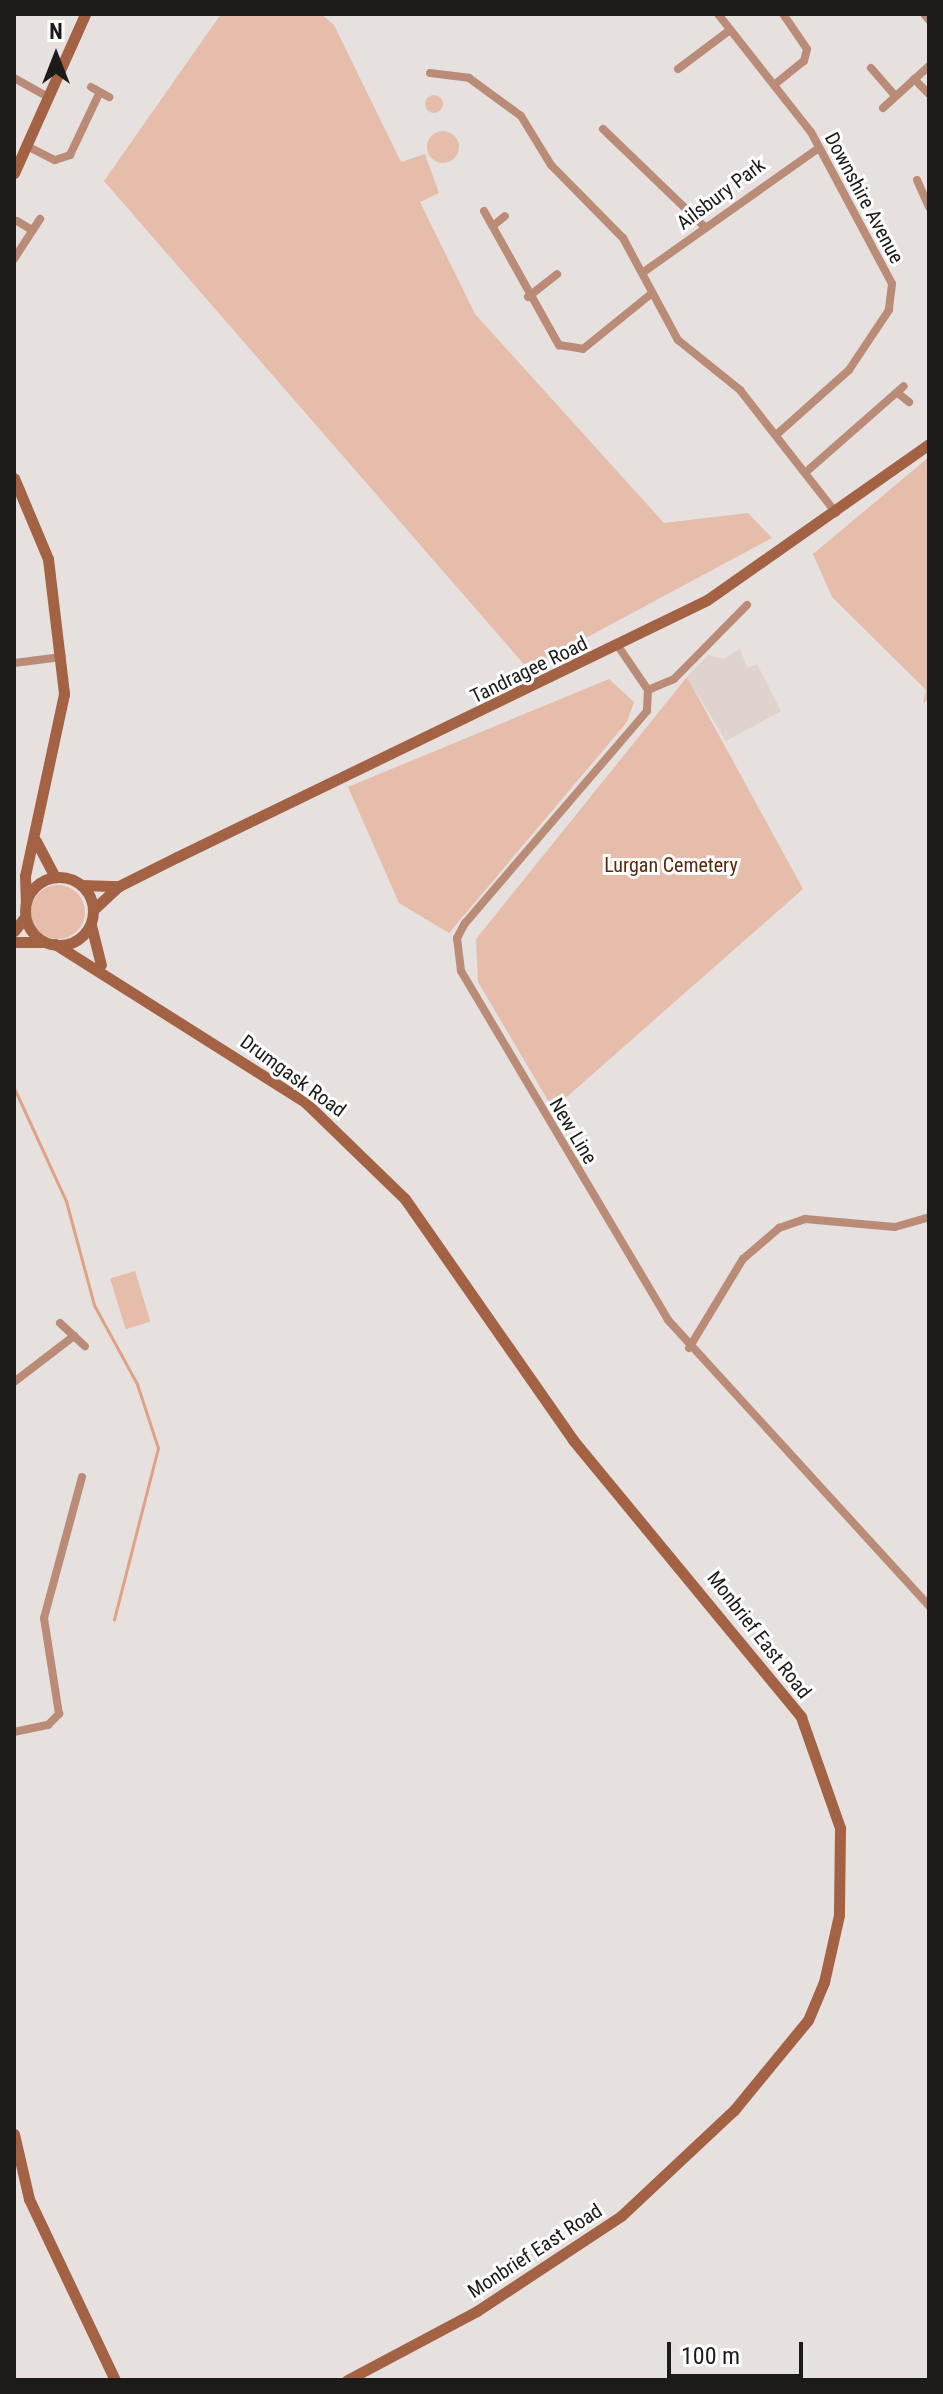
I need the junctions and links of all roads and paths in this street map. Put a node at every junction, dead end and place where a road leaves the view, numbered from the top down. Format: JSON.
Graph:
{"nodes":[{"id":1,"x":85,"y":14,"type":"edge"},
{"id":2,"x":718,"y":14,"type":"edge"},
{"id":3,"x":783,"y":14,"type":"edge"},
{"id":4,"x":924,"y":14,"type":"edge"},
{"id":5,"x":929,"y":20,"type":"edge"},
{"id":6,"x":730,"y":30,"type":"junction"},
{"id":7,"x":929,"y":66,"type":"edge"},
{"id":8,"x":871,"y":68,"type":"dead end"},
{"id":9,"x":678,"y":69,"type":"dead end"},
{"id":10,"x":430,"y":73,"type":"dead end"},
{"id":11,"x":14,"y":78,"type":"edge"},
{"id":12,"x":914,"y":79,"type":"junction"},
{"id":13,"x":774,"y":85,"type":"junction"},
{"id":14,"x":91,"y":87,"type":"dead end"},
{"id":15,"x":929,"y":94,"type":"edge"},
{"id":16,"x":47,"y":96,"type":"junction"},
{"id":17,"x":98,"y":96,"type":"junction"},
{"id":18,"x":895,"y":96,"type":"junction"},
{"id":19,"x":109,"y":97,"type":"dead end"},
{"id":20,"x":883,"y":108,"type":"dead end"},
{"id":21,"x":603,"y":129,"type":"dead end"},
{"id":22,"x":27,"y":146,"type":"junction"},
{"id":23,"x":819,"y":148,"type":"junction"},
{"id":24,"x":63,"y":160,"type":"junction"},
{"id":25,"x":15,"y":168,"type":"edge"},
{"id":26,"x":65,"y":170,"type":"dead end"},
{"id":27,"x":917,"y":180,"type":"dead end"},
{"id":28,"x":929,"y":207,"type":"edge"},
{"id":29,"x":484,"y":211,"type":"dead end"},
{"id":30,"x":505,"y":216,"type":"dead end"},
{"id":31,"x":40,"y":219,"type":"dead end"},
{"id":32,"x":17,"y":221,"type":"dead end"},
{"id":33,"x":494,"y":225,"type":"junction"},
{"id":34,"x":705,"y":227,"type":"junction"},
{"id":35,"x":32,"y":230,"type":"junction"},
{"id":36,"x":14,"y":259,"type":"edge"},
{"id":37,"x":645,"y":271,"type":"junction"},
{"id":38,"x":557,"y":274,"type":"dead end"},
{"id":39,"x":651,"y":294,"type":"junction"},
{"id":40,"x":528,"y":297,"type":"junction"},
{"id":41,"x":909,"y":402,"type":"dead end"},
{"id":42,"x":776,"y":435,"type":"junction"},
{"id":43,"x":929,"y":444,"type":"edge"},
{"id":44,"x":806,"y":472,"type":"junction"},
{"id":45,"x":14,"y":478,"type":"edge"},
{"id":46,"x":836,"y":513,"type":"junction"},
{"id":47,"x":747,"y":605,"type":"dead end"},
{"id":48,"x":618,"y":646,"type":"junction"},
{"id":49,"x":62,"y":657,"type":"junction"},
{"id":50,"x":14,"y":663,"type":"edge"},
{"id":51,"x":648,"y":690,"type":"junction"},
{"id":52,"x":36,"y":840,"type":"junction"},
{"id":53,"x":55,"y":877,"type":"junction"},
{"id":54,"x":81,"y":885,"type":"junction"},
{"id":55,"x":119,"y":886,"type":"junction"},
{"id":56,"x":26,"y":902,"type":"junction"},
{"id":57,"x":92,"y":915,"type":"junction"},
{"id":58,"x":25,"y":917,"type":"junction"},
{"id":59,"x":14,"y":931,"type":"edge"},
{"id":60,"x":14,"y":942,"type":"edge"},
{"id":61,"x":52,"y":944,"type":"junction"},
{"id":62,"x":108,"y":973,"type":"junction"},
{"id":63,"x":929,"y":1217,"type":"edge"},
{"id":64,"x":434,"y":1236,"type":"joint"},
{"id":65,"x":60,"y":1323,"type":"dead end"},
{"id":66,"x":74,"y":1336,"type":"junction"},
{"id":67,"x":85,"y":1346,"type":"dead end"},
{"id":68,"x":689,"y":1348,"type":"junction"},
{"id":69,"x":14,"y":1382,"type":"edge"},
{"id":70,"x":82,"y":1477,"type":"dead end"},
{"id":71,"x":929,"y":1606,"type":"edge"},
{"id":72,"x":14,"y":1732,"type":"edge"},
{"id":73,"x":14,"y":2134,"type":"edge"},
{"id":74,"x":115,"y":2380,"type":"edge"},
{"id":75,"x":347,"y":2380,"type":"edge"}],
"edges":[{"from":1,"to":16,"type":"street"},
{"from":2,"to":6,"type":"street","name":"Downshire Avenue"},
{"from":3,"to":13,"type":"street"},
{"from":4,"to":5,"type":"street"},
{"from":6,"to":9,"type":"street"},
{"from":6,"to":13,"type":"street","name":"Downshire Avenue"},
{"from":7,"to":12,"type":"street"},
{"from":8,"to":18,"type":"street"},
{"from":10,"to":37,"type":"street"},
{"from":11,"to":16,"type":"street"},
{"from":12,"to":15,"type":"street"},
{"from":12,"to":18,"type":"street"},
{"from":13,"to":23,"type":"street","name":"Downshire Avenue"},
{"from":14,"to":17,"type":"street"},
{"from":16,"to":22,"type":"street"},
{"from":17,"to":19,"type":"street"},
{"from":17,"to":24,"type":"street"},
{"from":18,"to":20,"type":"street"},
{"from":21,"to":34,"type":"street"},
{"from":22,"to":24,"type":"street"},
{"from":22,"to":25,"type":"street"},
{"from":23,"to":34,"type":"street","name":"Ailsbury Park"},
{"from":23,"to":42,"type":"street","name":"Downshire Avenue"},
{"from":24,"to":26,"type":"street"},
{"from":27,"to":28,"type":"street"},
{"from":29,"to":33,"type":"street"},
{"from":30,"to":33,"type":"street"},
{"from":31,"to":35,"type":"street"},
{"from":32,"to":35,"type":"street"},
{"from":33,"to":40,"type":"street"},
{"from":34,"to":37,"type":"street","name":"Ailsbury Park"},
{"from":35,"to":36,"type":"street"},
{"from":37,"to":39,"type":"street"},
{"from":38,"to":40,"type":"street"},
{"from":39,"to":40,"type":"street"},
{"from":39,"to":42,"type":"street"},
{"from":41,"to":44,"type":"street"},
{"from":42,"to":44,"type":"street"},
{"from":43,"to":46,"type":"street","name":"Tandragee Road"},
{"from":44,"to":46,"type":"street"},
{"from":45,"to":49,"type":"street"},
{"from":46,"to":48,"type":"street","name":"Tandragee Road"},
{"from":47,"to":51,"type":"street"},
{"from":48,"to":51,"type":"street"},
{"from":48,"to":55,"type":"street","name":"Tandragee Road"},
{"from":49,"to":50,"type":"street"},
{"from":49,"to":52,"type":"street"},
{"from":51,"to":68,"type":"street","name":"New Line"},
{"from":52,"to":53,"type":"street"},
{"from":52,"to":56,"type":"street"},
{"from":53,"to":54,"type":"street"},
{"from":53,"to":56,"type":"street"},
{"from":54,"to":55,"type":"street","name":"Tandragee Road"},
{"from":54,"to":57,"type":"street"},
{"from":55,"to":57,"type":"street","name":"Tandragee Road"},
{"from":56,"to":58,"type":"street"},
{"from":57,"to":61,"type":"street"},
{"from":57,"to":62,"type":"street"},
{"from":58,"to":59,"type":"street"},
{"from":58,"to":61,"type":"street"},
{"from":60,"to":61,"type":"street"},
{"from":61,"to":62,"type":"street","name":"Drumgask Road"},
{"from":62,"to":64,"type":"street","name":"Drumgask Road"},
{"from":63,"to":68,"type":"street"},
{"from":64,"to":75,"type":"street","name":"Monbrief East Road"},
{"from":65,"to":66,"type":"street"},
{"from":66,"to":67,"type":"street"},
{"from":66,"to":69,"type":"street"},
{"from":68,"to":71,"type":"street","name":"New Line"},
{"from":70,"to":72,"type":"street"},
{"from":73,"to":74,"type":"street"}]}
